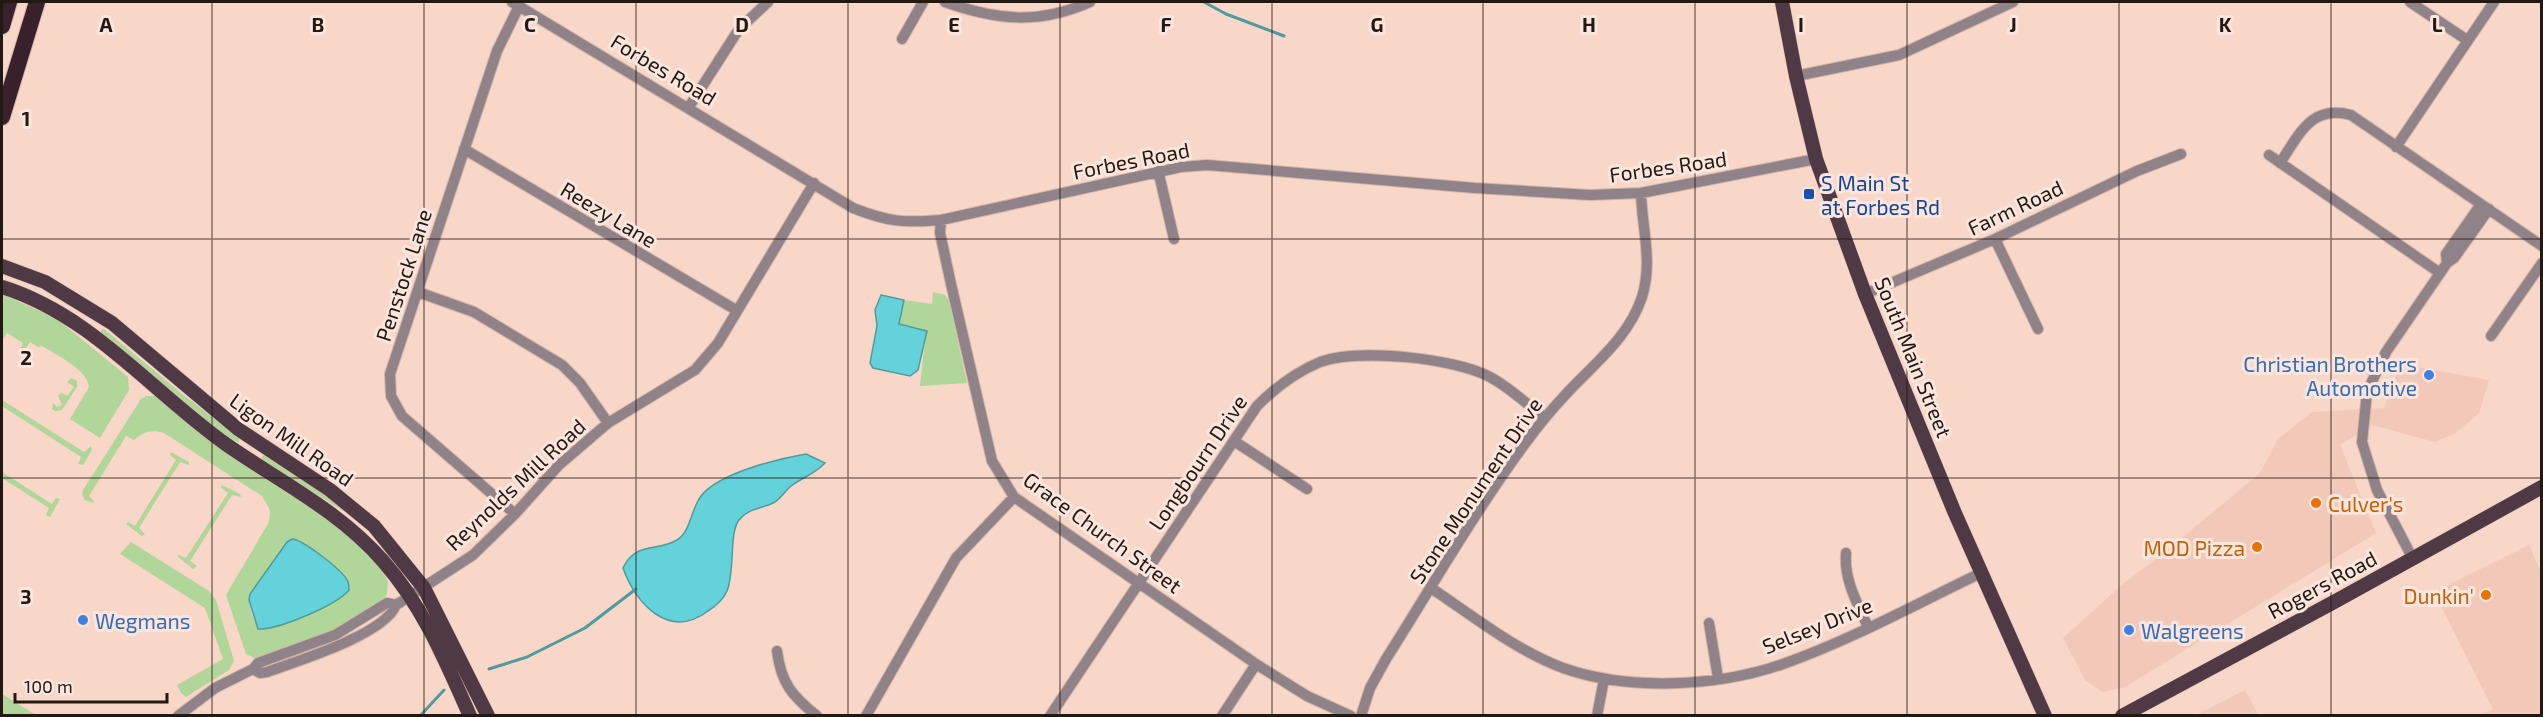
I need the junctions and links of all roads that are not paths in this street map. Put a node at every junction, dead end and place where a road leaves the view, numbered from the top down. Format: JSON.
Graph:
{"nodes":[{"id":1,"x":8,"y":2,"type":"edge"},
{"id":2,"x":36,"y":2,"type":"edge"},
{"id":3,"x":768,"y":2,"type":"edge"},
{"id":4,"x":923,"y":2,"type":"edge"},
{"id":5,"x":945,"y":2,"type":"edge"},
{"id":6,"x":1090,"y":2,"type":"edge"},
{"id":7,"x":1782,"y":2,"type":"edge"},
{"id":8,"x":2013,"y":2,"type":"edge"},
{"id":9,"x":2410,"y":2,"type":"edge"},
{"id":10,"x":2494,"y":2,"type":"edge"},
{"id":11,"x":515,"y":4,"type":"edge"},
{"id":12,"x":2,"y":26,"type":"edge"},
{"id":13,"x":902,"y":39,"type":"dead end"},
{"id":14,"x":2467,"y":40,"type":"junction"},
{"id":15,"x":1796,"y":76,"type":"junction"},
{"id":16,"x":689,"y":107,"type":"junction"},
{"id":17,"x":2,"y":117,"type":"edge"},
{"id":18,"x":2396,"y":147,"type":"junction"},
{"id":19,"x":464,"y":149,"type":"junction"},
{"id":20,"x":2181,"y":154,"type":"dead end"},
{"id":21,"x":2269,"y":155,"type":"dead end"},
{"id":22,"x":1816,"y":159,"type":"junction"},
{"id":23,"x":2280,"y":163,"type":"junction"},
{"id":24,"x":1158,"y":171,"type":"junction"},
{"id":25,"x":814,"y":183,"type":"junction"},
{"id":26,"x":1641,"y":194,"type":"junction"},
{"id":27,"x":2485,"y":207,"type":"junction"},
{"id":28,"x":941,"y":220,"type":"junction"},
{"id":29,"x":1174,"y":239,"type":"dead end"},
{"id":30,"x":1995,"y":239,"type":"junction"},
{"id":31,"x":2541,"y":246,"type":"edge"},
{"id":32,"x":2541,"y":263,"type":"edge"},
{"id":33,"x":2,"y":266,"type":"edge"},
{"id":34,"x":2443,"y":268,"type":"junction"},
{"id":35,"x":2,"y":287,"type":"edge"},
{"id":36,"x":418,"y":292,"type":"junction"},
{"id":37,"x":1865,"y":294,"type":"junction"},
{"id":38,"x":736,"y":310,"type":"junction"},
{"id":39,"x":2038,"y":329,"type":"dead end"},
{"id":40,"x":2491,"y":336,"type":"dead end"},
{"id":41,"x":1545,"y":418,"type":"junction"},
{"id":42,"x":608,"y":423,"type":"junction"},
{"id":43,"x":1234,"y":441,"type":"junction"},
{"id":44,"x":2541,"y":487,"type":"edge"},
{"id":45,"x":1307,"y":489,"type":"dead end"},
{"id":46,"x":1014,"y":497,"type":"junction"},
{"id":47,"x":515,"y":514,"type":"junction"},
{"id":48,"x":1846,"y":553,"type":"dead end"},
{"id":49,"x":2413,"y":559,"type":"junction"},
{"id":50,"x":1981,"y":573,"type":"junction"},
{"id":51,"x":1139,"y":583,"type":"junction"},
{"id":52,"x":1431,"y":588,"type":"junction"},
{"id":53,"x":417,"y":592,"type":"junction"},
{"id":54,"x":1708,"y":623,"type":"dead end"},
{"id":55,"x":1868,"y":627,"type":"junction"},
{"id":56,"x":777,"y":651,"type":"dead end"},
{"id":57,"x":1256,"y":664,"type":"junction"},
{"id":58,"x":1718,"y":678,"type":"junction"},
{"id":59,"x":1604,"y":679,"type":"junction"},
{"id":60,"x":178,"y":716,"type":"edge"},
{"id":61,"x":470,"y":716,"type":"edge"},
{"id":62,"x":488,"y":716,"type":"edge"},
{"id":63,"x":817,"y":716,"type":"edge"},
{"id":64,"x":866,"y":716,"type":"edge"},
{"id":65,"x":1050,"y":716,"type":"edge"},
{"id":66,"x":1222,"y":716,"type":"edge"},
{"id":67,"x":1351,"y":716,"type":"edge"},
{"id":68,"x":1360,"y":716,"type":"edge"},
{"id":69,"x":1597,"y":716,"type":"edge"},
{"id":70,"x":2045,"y":716,"type":"edge"},
{"id":71,"x":2122,"y":716,"type":"edge"}],
"edges":[{"from":1,"to":12,"type":"highway"},
{"from":2,"to":17,"type":"highway"},
{"from":3,"to":16,"type":"street"},
{"from":4,"to":13,"type":"street"},
{"from":5,"to":6,"type":"street"},
{"from":7,"to":15,"type":"main road","name":"South Main Street"},
{"from":8,"to":15,"type":"street"},
{"from":9,"to":14,"type":"street"},
{"from":10,"to":14,"type":"street"},
{"from":11,"to":16,"type":"street","name":"Forbes Road"},
{"from":11,"to":19,"type":"street","name":"Penstock Lane"},
{"from":14,"to":18,"type":"street"},
{"from":15,"to":22,"type":"main road","name":"South Main Street"},
{"from":16,"to":25,"type":"street","name":"Forbes Road"},
{"from":18,"to":23,"type":"street"},
{"from":18,"to":27,"type":"street"},
{"from":19,"to":36,"type":"street","name":"Penstock Lane"},
{"from":19,"to":38,"type":"street","name":"Reezy Lane"},
{"from":20,"to":30,"type":"street","name":"Farm Road"},
{"from":21,"to":23,"type":"street"},
{"from":22,"to":26,"type":"street","name":"Forbes Road"},
{"from":22,"to":37,"type":"main road","name":"South Main Street"},
{"from":23,"to":34,"type":"street"},
{"from":24,"to":26,"type":"street","name":"Forbes Road"},
{"from":24,"to":28,"type":"street","name":"Forbes Road"},
{"from":24,"to":29,"type":"street"},
{"from":25,"to":28,"type":"street","name":"Forbes Road"},
{"from":25,"to":38,"type":"street","name":"Reynolds Mill Road"},
{"from":26,"to":41,"type":"street","name":"Stone Monument Drive"},
{"from":27,"to":31,"type":"street"},
{"from":27,"to":34,"type":"street"},
{"from":28,"to":46,"type":"street","name":"Grace Church Street"},
{"from":30,"to":37,"type":"street","name":"Farm Road"},
{"from":30,"to":39,"type":"street"},
{"from":32,"to":40,"type":"street"},
{"from":33,"to":53,"type":"main road","name":"Ligon Mill Road"},
{"from":34,"to":49,"type":"street"},
{"from":35,"to":53,"type":"main road","name":"Ligon Mill Road"},
{"from":36,"to":42,"type":"street"},
{"from":36,"to":47,"type":"street","name":"Penstock Lane"},
{"from":37,"to":50,"type":"main road","name":"South Main Street"},
{"from":38,"to":42,"type":"street","name":"Reynolds Mill Road"},
{"from":41,"to":43,"type":"street","name":"Longbourn Drive"},
{"from":41,"to":52,"type":"street","name":"Stone Monument Drive"},
{"from":42,"to":47,"type":"street","name":"Reynolds Mill Road"},
{"from":43,"to":45,"type":"street"},
{"from":43,"to":51,"type":"street","name":"Longbourn Drive"},
{"from":44,"to":49,"type":"main road","name":"Rogers Road"},
{"from":46,"to":51,"type":"street","name":"Grace Church Street"},
{"from":46,"to":64,"type":"street"},
{"from":47,"to":53,"type":"street","name":"Reynolds Mill Road"},
{"from":48,"to":55,"type":"street"},
{"from":49,"to":71,"type":"main road","name":"Rogers Road"},
{"from":50,"to":55,"type":"street","name":"Selsey Drive"},
{"from":50,"to":70,"type":"main road","name":"South Main Street"},
{"from":51,"to":57,"type":"street","name":"Grace Church Street"},
{"from":51,"to":65,"type":"street","name":"Longbourn Drive"},
{"from":52,"to":59,"type":"street","name":"Selsey Drive"},
{"from":52,"to":68,"type":"street","name":"Stone Monument Drive"},
{"from":53,"to":60,"type":"street","name":"Reynolds Mill Road"},
{"from":53,"to":61,"type":"main road","name":"Ligon Mill Road"},
{"from":53,"to":62,"type":"main road","name":"Ligon Mill Road"},
{"from":54,"to":58,"type":"street"},
{"from":55,"to":58,"type":"street","name":"Selsey Drive"},
{"from":56,"to":63,"type":"street"},
{"from":57,"to":66,"type":"street"},
{"from":57,"to":67,"type":"street","name":"Grace Church Street"},
{"from":58,"to":59,"type":"street","name":"Selsey Drive"},
{"from":59,"to":69,"type":"street"}]}
